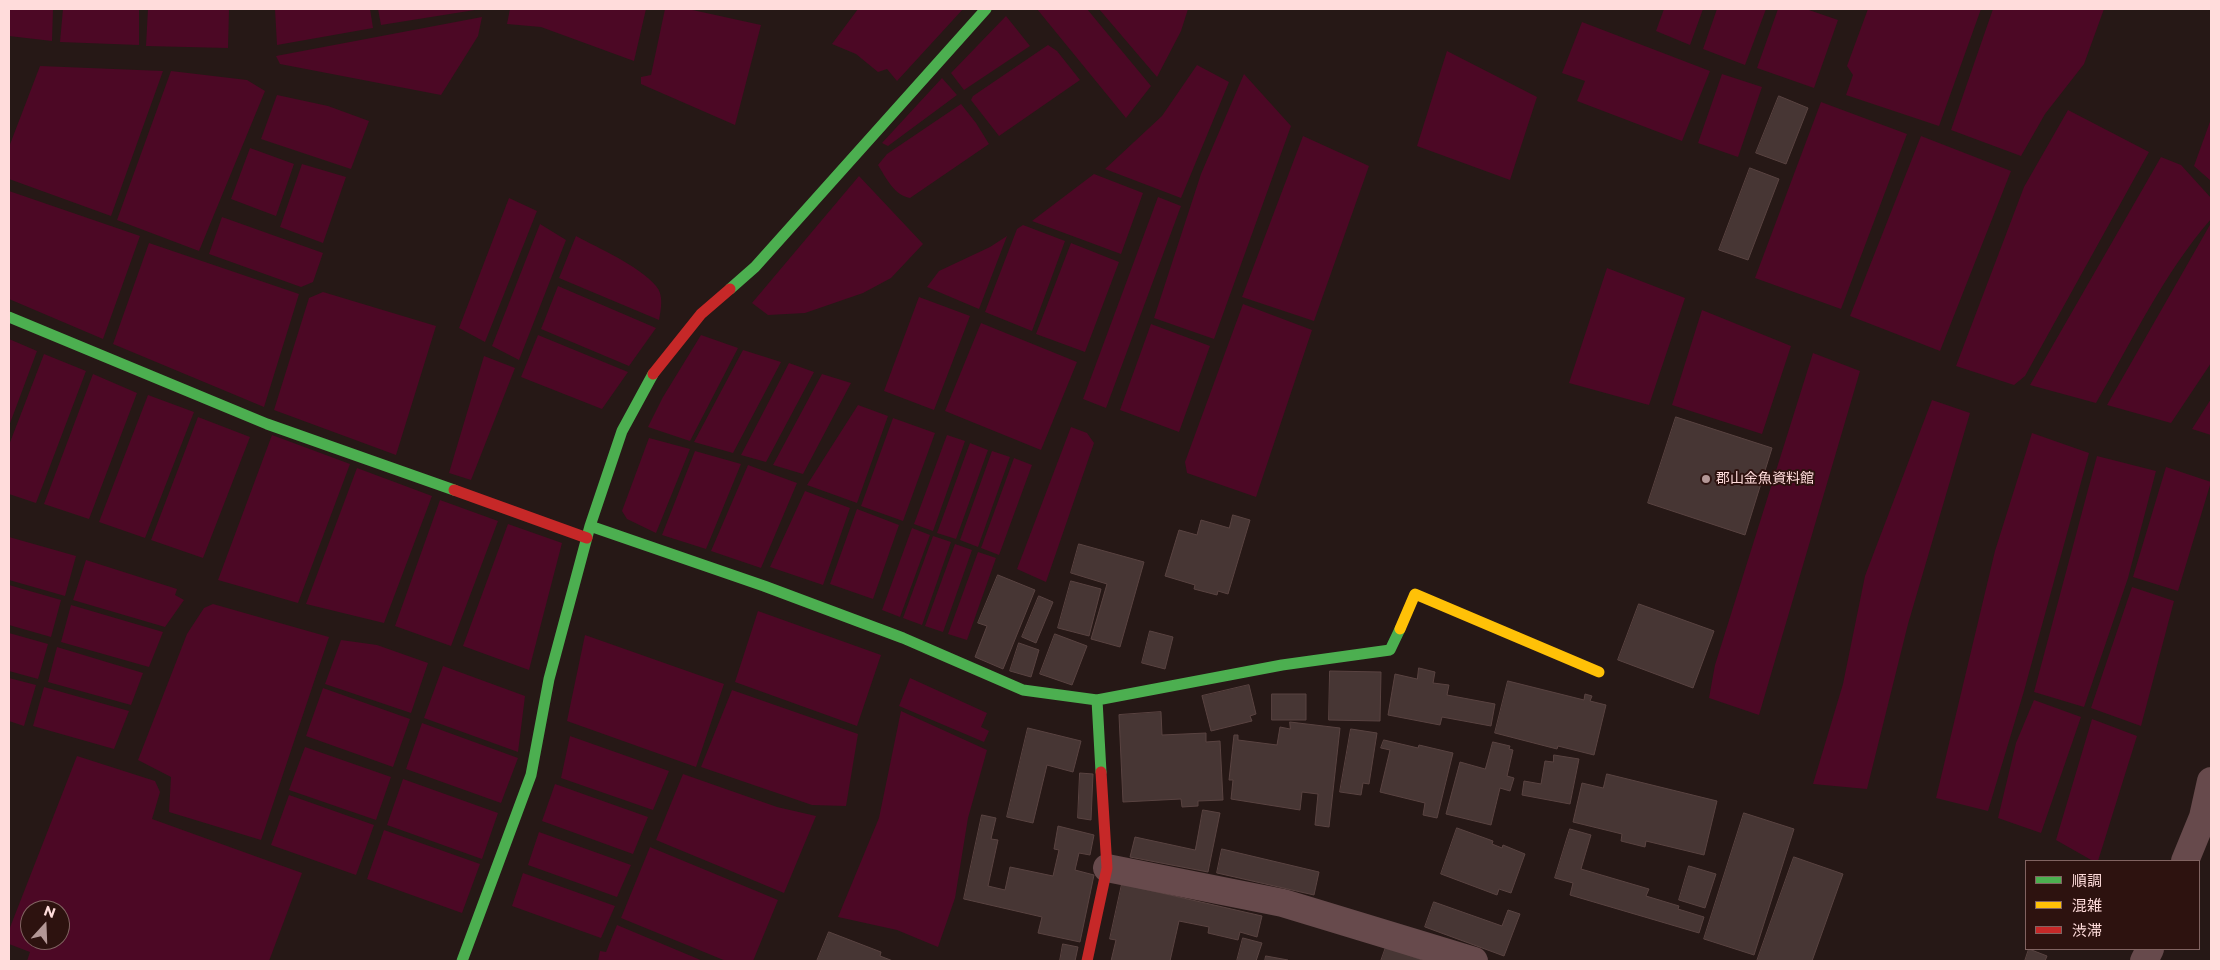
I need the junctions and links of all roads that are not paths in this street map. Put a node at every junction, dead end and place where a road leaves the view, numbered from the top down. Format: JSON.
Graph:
{"nodes":[{"id":1,"x":986,"y":9,"type":"edge"},
{"id":2,"x":9,"y":317,"type":"edge"},
{"id":3,"x":590,"y":526,"type":"junction"},
{"id":4,"x":587,"y":538,"type":"junction"},
{"id":5,"x":1599,"y":672,"type":"dead end"},
{"id":6,"x":1097,"y":700,"type":"junction"},
{"id":7,"x":2211,"y":781,"type":"edge"},
{"id":8,"x":2185,"y":860,"type":"edge"},
{"id":9,"x":1107,"y":868,"type":"junction"},
{"id":10,"x":462,"y":961,"type":"edge"},
{"id":11,"x":1087,"y":961,"type":"edge"},
{"id":12,"x":1474,"y":961,"type":"edge"}],
"edges":[{"from":1,"to":3,"type":"street"},
{"from":2,"to":4,"type":"street"},
{"from":3,"to":4,"type":"street"},
{"from":3,"to":6,"type":"street"},
{"from":4,"to":10,"type":"street"},
{"from":5,"to":6,"type":"street"},
{"from":6,"to":9,"type":"street"},
{"from":7,"to":8,"type":"street"},
{"from":9,"to":11,"type":"street"},
{"from":9,"to":12,"type":"street"}]}
